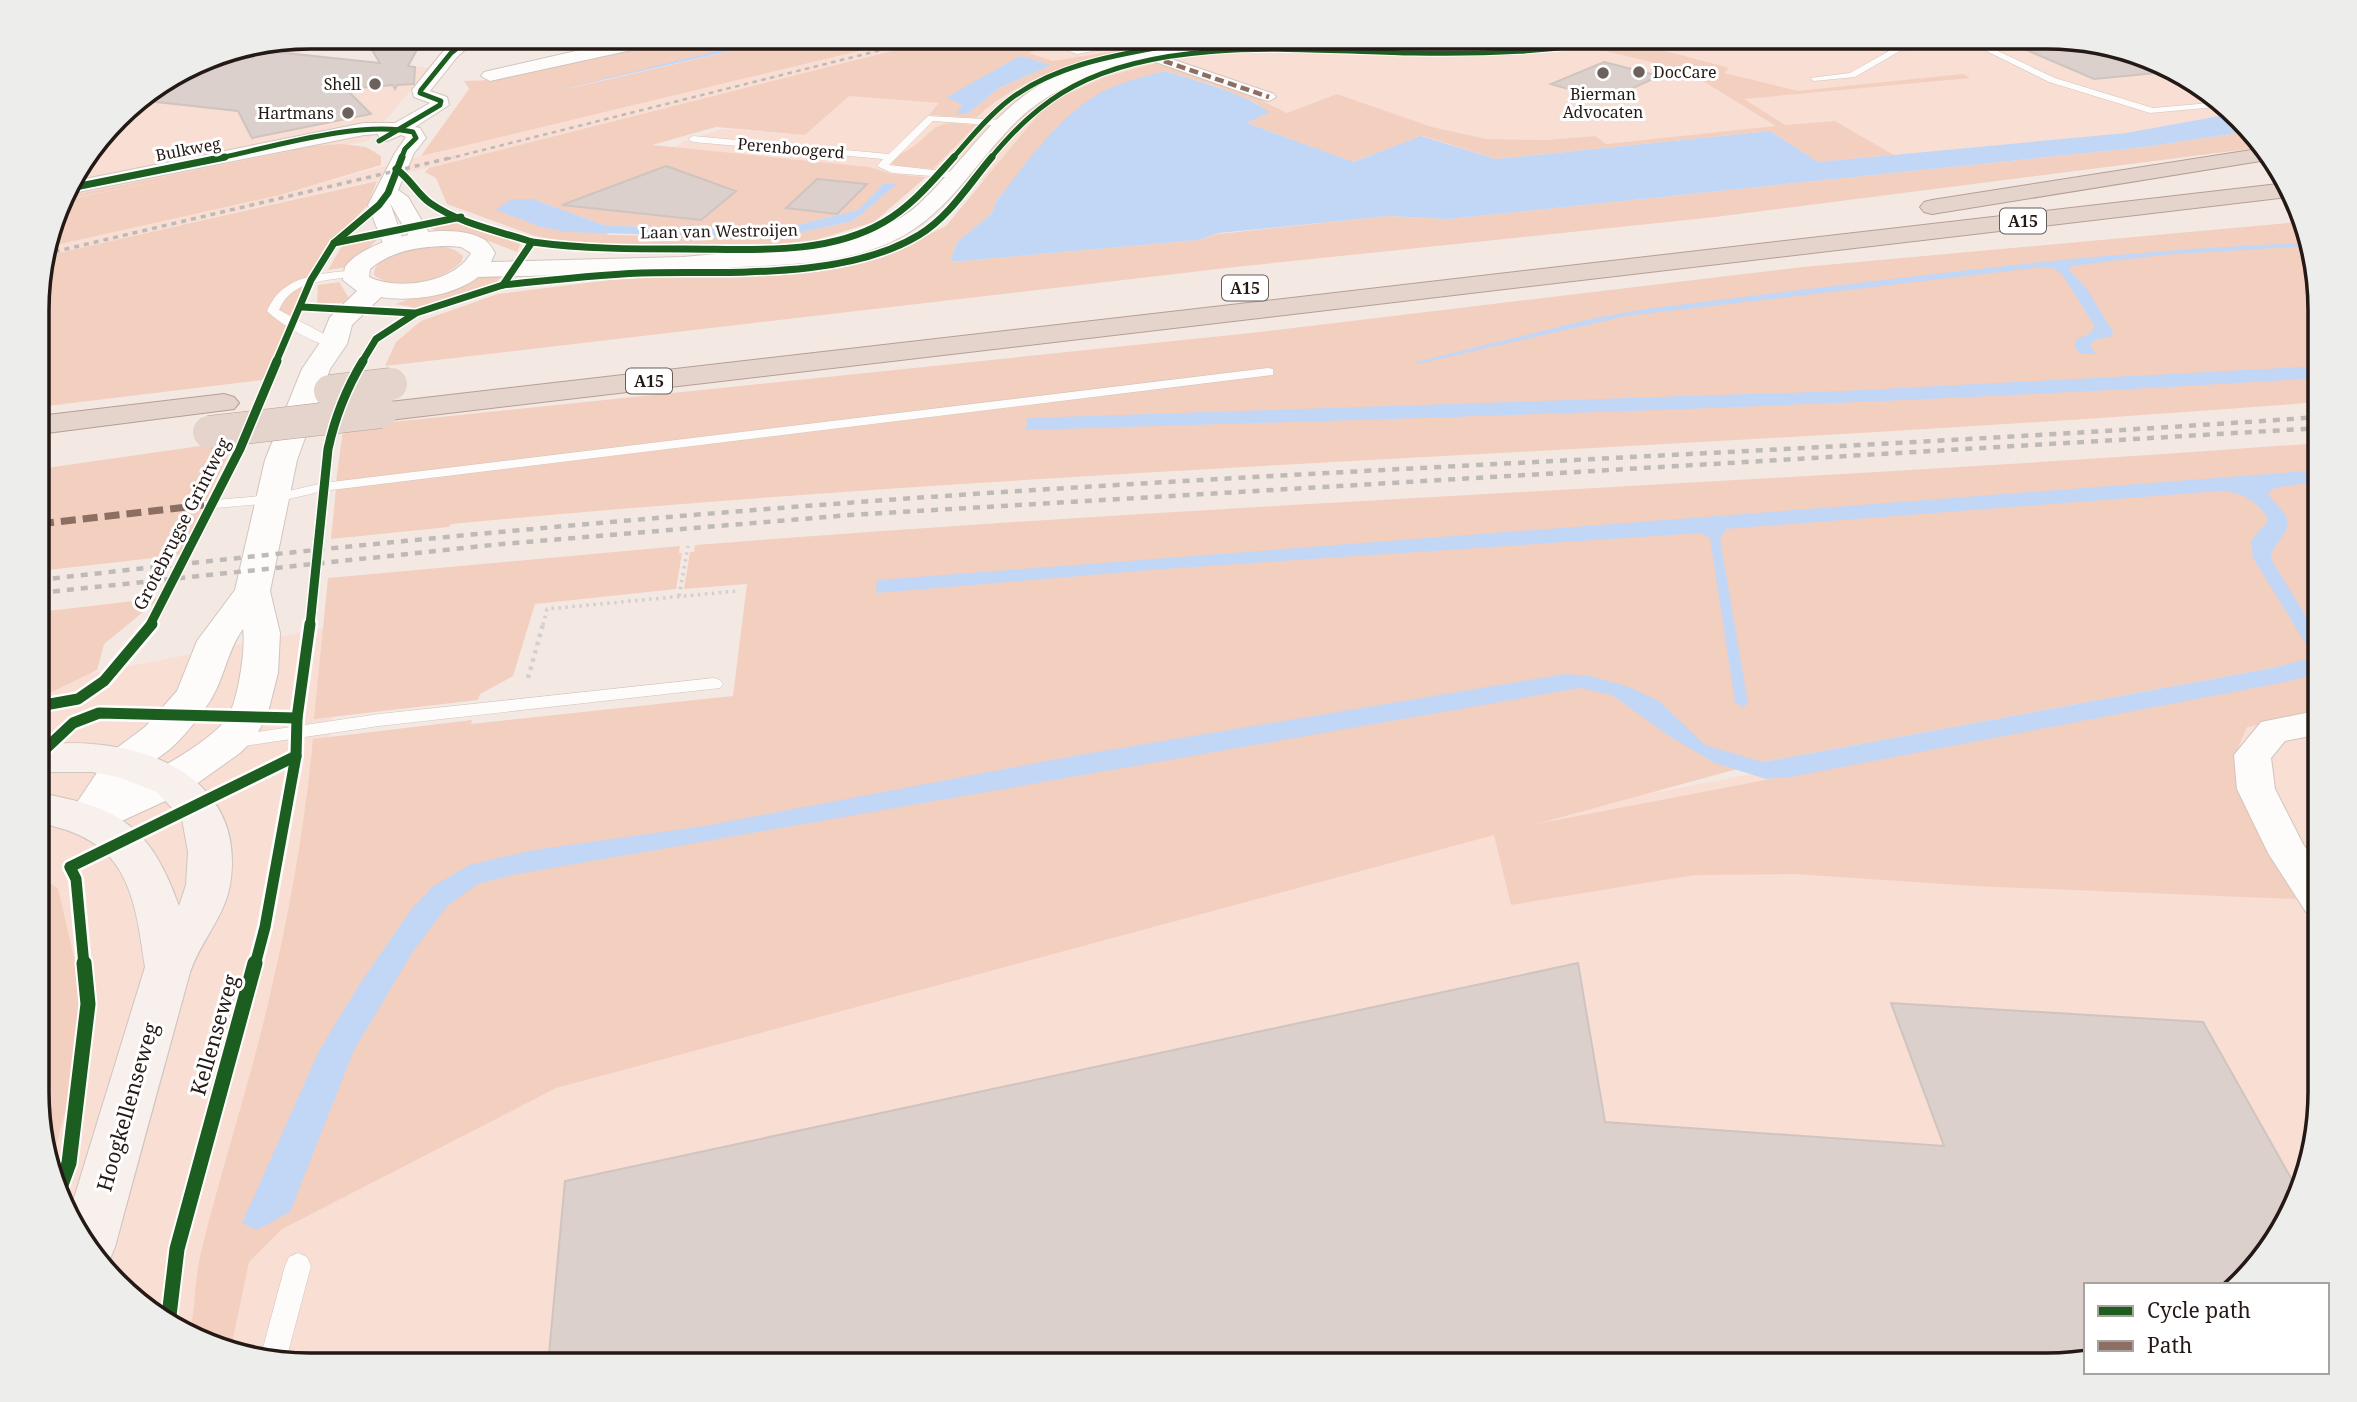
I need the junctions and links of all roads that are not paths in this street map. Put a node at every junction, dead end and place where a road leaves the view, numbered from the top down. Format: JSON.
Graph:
{"nodes":[{"id":1,"x":456,"y":49,"type":"edge"},
{"id":2,"x":613,"y":49,"type":"edge"},
{"id":3,"x":1072,"y":49,"type":"edge"},
{"id":4,"x":1090,"y":49,"type":"edge"},
{"id":5,"x":1176,"y":49,"type":"edge"},
{"id":6,"x":1899,"y":49,"type":"edge"},
{"id":7,"x":1987,"y":49,"type":"edge"},
{"id":8,"x":1148,"y":55,"type":"junction"},
{"id":9,"x":490,"y":76,"type":"dead end"},
{"id":10,"x":1814,"y":78,"type":"dead end"},
{"id":11,"x":1269,"y":97,"type":"dead end"},
{"id":12,"x":2209,"y":105,"type":"edge"},
{"id":13,"x":1003,"y":123,"type":"junction"},
{"id":14,"x":401,"y":127,"type":"junction"},
{"id":15,"x":317,"y":139,"type":"junction"},
{"id":16,"x":693,"y":139,"type":"dead end"},
{"id":17,"x":379,"y":141,"type":"junction"},
{"id":18,"x":405,"y":149,"type":"junction"},
{"id":19,"x":2257,"y":156,"type":"edge"},
{"id":20,"x":890,"y":157,"type":"junction"},
{"id":21,"x":2269,"y":172,"type":"edge"},
{"id":22,"x":957,"y":175,"type":"junction"},
{"id":23,"x":80,"y":186,"type":"edge"},
{"id":24,"x":2279,"y":191,"type":"edge"},
{"id":25,"x":384,"y":206,"type":"junction"},
{"id":26,"x":441,"y":209,"type":"dead end"},
{"id":27,"x":1905,"y":211,"type":"dead end"},
{"id":28,"x":2272,"y":215,"type":"dead end"},
{"id":29,"x":409,"y":216,"type":"junction"},
{"id":30,"x":1865,"y":217,"type":"dead end"},
{"id":31,"x":1838,"y":221,"type":"junction"},
{"id":32,"x":422,"y":240,"type":"junction"},
{"id":33,"x":394,"y":246,"type":"junction"},
{"id":34,"x":1758,"y":252,"type":"junction"},
{"id":35,"x":478,"y":264,"type":"junction"},
{"id":36,"x":364,"y":281,"type":"junction"},
{"id":37,"x":406,"y":291,"type":"junction"},
{"id":38,"x":1025,"y":313,"type":"dead end"},
{"id":39,"x":333,"y":344,"type":"junction"},
{"id":40,"x":653,"y":354,"type":"dead end"},
{"id":41,"x":1268,"y":372,"type":"dead end"},
{"id":42,"x":409,"y":389,"type":"junction"},
{"id":43,"x":49,"y":424,"type":"edge"},
{"id":44,"x":49,"y":451,"type":"edge"},
{"id":45,"x":272,"y":499,"type":"junction"},
{"id":46,"x":204,"y":505,"type":"dead end"},
{"id":47,"x":252,"y":591,"type":"junction"},
{"id":48,"x":714,"y":684,"type":"dead end"},
{"id":49,"x":2308,"y":724,"type":"edge"},
{"id":50,"x":226,"y":743,"type":"junction"},
{"id":51,"x":49,"y":758,"type":"edge"},
{"id":52,"x":124,"y":763,"type":"junction"},
{"id":53,"x":171,"y":781,"type":"junction"},
{"id":54,"x":49,"y":810,"type":"edge"},
{"id":55,"x":87,"y":819,"type":"junction"},
{"id":56,"x":2308,"y":883,"type":"edge"},
{"id":57,"x":169,"y":967,"type":"junction"},
{"id":58,"x":91,"y":1234,"type":"edge"},
{"id":59,"x":298,"y":1266,"type":"dead end"},
{"id":60,"x":275,"y":1351,"type":"edge"}],
"edges":[{"from":1,"to":14,"type":"street"},
{"from":2,"to":9,"type":"street"},
{"from":3,"to":4,"type":"lane"},
{"from":5,"to":8,"type":"street","name":"Laan van Westroijen"},
{"from":6,"to":10,"type":"lane"},
{"from":7,"to":12,"type":"lane"},
{"from":8,"to":11,"type":"street"},
{"from":8,"to":13,"type":"street","name":"Laan van Westroijen"},
{"from":13,"to":20,"type":"lane"},
{"from":13,"to":22,"type":"street","name":"Laan van Westroijen"},
{"from":14,"to":15,"type":"street","name":"Bulkweg"},
{"from":14,"to":17,"type":"street"},
{"from":14,"to":18,"type":"street"},
{"from":15,"to":17,"type":"street","name":"Bulkweg"},
{"from":15,"to":23,"type":"street","name":"Bulkweg"},
{"from":16,"to":20,"type":"lane","name":"Perenboogerd"},
{"from":17,"to":18,"type":"street"},
{"from":18,"to":25,"type":"street"},
{"from":19,"to":27,"type":"highway","number":"A15"},
{"from":20,"to":22,"type":"lane"},
{"from":21,"to":31,"type":"highway","number":"A15"},
{"from":22,"to":35,"type":"street","name":"Laan van Westroijen"},
{"from":24,"to":34,"type":"highway","number":"A15"},
{"from":25,"to":29,"type":"street"},
{"from":25,"to":33,"type":"street"},
{"from":26,"to":29,"type":"street"},
{"from":28,"to":34,"type":"highway","number":"A15"},
{"from":29,"to":32,"type":"street"},
{"from":30,"to":31,"type":"highway","number":"A15"},
{"from":31,"to":38,"type":"highway","number":"A15"},
{"from":32,"to":33,"type":"street"},
{"from":32,"to":35,"type":"street"},
{"from":33,"to":36,"type":"street"},
{"from":34,"to":42,"type":"highway","number":"A15"},
{"from":35,"to":37,"type":"street"},
{"from":36,"to":37,"type":"street"},
{"from":36,"to":39,"type":"street"},
{"from":36,"to":39,"type":"lane"},
{"from":37,"to":39,"type":"street"},
{"from":39,"to":45,"type":"street"},
{"from":40,"to":42,"type":"highway","number":"A15"},
{"from":41,"to":45,"type":"lane"},
{"from":42,"to":43,"type":"highway","number":"A15","bridge":true},
{"from":42,"to":44,"type":"highway","number":"A15","bridge":true},
{"from":45,"to":46,"type":"lane"},
{"from":45,"to":47,"type":"street"},
{"from":47,"to":50,"type":"street"},
{"from":47,"to":52,"type":"street"},
{"from":48,"to":50,"type":"lane"},
{"from":49,"to":56,"type":"street"},
{"from":50,"to":53,"type":"street"},
{"from":51,"to":52,"type":"main road"},
{"from":52,"to":53,"type":"main road","name":"Hoogkellenseweg"},
{"from":52,"to":55,"type":"street"},
{"from":53,"to":55,"type":"street"},
{"from":53,"to":57,"type":"main road","name":"Hoogkellenseweg"},
{"from":54,"to":55,"type":"main road"},
{"from":55,"to":57,"type":"main road","name":"Hoogkellenseweg"},
{"from":57,"to":58,"type":"main road","name":"Hoogkellenseweg"},
{"from":59,"to":60,"type":"lane"}]}
